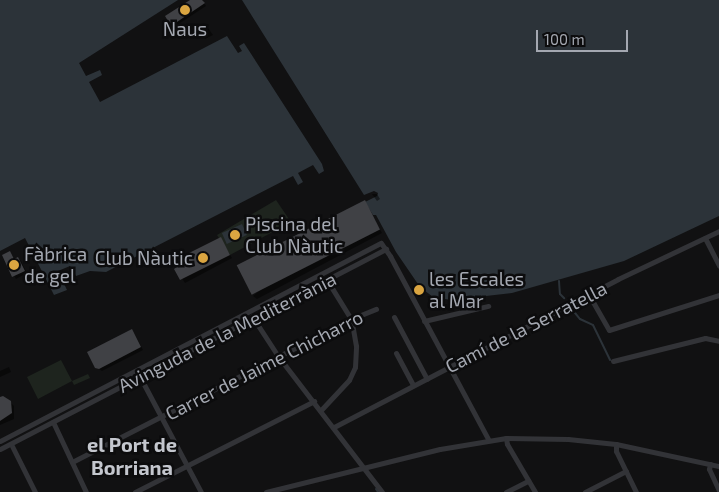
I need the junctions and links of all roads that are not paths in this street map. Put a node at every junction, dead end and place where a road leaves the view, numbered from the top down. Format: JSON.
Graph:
{"nodes":[{"id":1,"x":719,"y":231,"type":"edge"},
{"id":2,"x":705,"y":238,"type":"junction"},
{"id":3,"x":386,"y":249,"type":"junction"},
{"id":4,"x":719,"y":266,"type":"edge"},
{"id":5,"x":327,"y":280,"type":"junction"},
{"id":6,"x":588,"y":295,"type":"junction"},
{"id":7,"x":719,"y":295,"type":"edge"},
{"id":8,"x":488,"y":306,"type":"dead end"},
{"id":9,"x":376,"y":309,"type":"dead end"},
{"id":10,"x":249,"y":311,"type":"junction"},
{"id":11,"x":253,"y":318,"type":"junction"},
{"id":12,"x":394,"y":318,"type":"dead end"},
{"id":13,"x":352,"y":319,"type":"junction"},
{"id":14,"x":424,"y":321,"type":"junction"},
{"id":15,"x":719,"y":341,"type":"edge"},
{"id":16,"x":396,"y":353,"type":"dead end"},
{"id":17,"x":278,"y":356,"type":"junction"},
{"id":18,"x":612,"y":361,"type":"dead end"},
{"id":19,"x":450,"y":367,"type":"junction"},
{"id":20,"x":136,"y":370,"type":"junction"},
{"id":21,"x":140,"y":376,"type":"junction"},
{"id":22,"x":427,"y":378,"type":"junction"},
{"id":23,"x":413,"y":385,"type":"junction"},
{"id":24,"x":314,"y":401,"type":"junction"},
{"id":25,"x":321,"y":410,"type":"junction"},
{"id":26,"x":161,"y":416,"type":"junction"},
{"id":27,"x":53,"y":422,"type":"junction"},
{"id":28,"x":334,"y":427,"type":"junction"},
{"id":29,"x":506,"y":438,"type":"junction"},
{"id":30,"x":488,"y":439,"type":"junction"},
{"id":31,"x":0,"y":441,"type":"edge"},
{"id":32,"x":11,"y":444,"type":"junction"},
{"id":33,"x":616,"y":444,"type":"junction"},
{"id":34,"x":0,"y":449,"type":"edge"},
{"id":35,"x":72,"y":462,"type":"junction"},
{"id":36,"x":710,"y":464,"type":"junction"},
{"id":37,"x":187,"y":466,"type":"junction"},
{"id":38,"x":719,"y":466,"type":"edge"},
{"id":39,"x":363,"y":467,"type":"junction"},
{"id":40,"x":626,"y":471,"type":"junction"},
{"id":41,"x":528,"y":481,"type":"junction"},
{"id":42,"x":290,"y":486,"type":"junction"},
{"id":43,"x":719,"y":490,"type":"edge"},
{"id":44,"x":36,"y":492,"type":"edge"},
{"id":45,"x":86,"y":492,"type":"edge"},
{"id":46,"x":135,"y":492,"type":"edge"},
{"id":47,"x":201,"y":492,"type":"edge"},
{"id":48,"x":266,"y":492,"type":"edge"},
{"id":49,"x":293,"y":492,"type":"edge"},
{"id":50,"x":382,"y":492,"type":"edge"},
{"id":51,"x":506,"y":492,"type":"edge"},
{"id":52,"x":534,"y":492,"type":"edge"},
{"id":53,"x":585,"y":492,"type":"edge"},
{"id":54,"x":636,"y":492,"type":"edge"}],
"edges":[{"from":1,"to":2,"type":"street","name":"Camí de la Serratella"},
{"from":2,"to":4,"type":"street"},
{"from":2,"to":6,"type":"street","name":"Camí de la Serratella"},
{"from":3,"to":5,"type":"street","name":"Avinguda de la Mediterrània"},
{"from":3,"to":10,"type":"street","name":"Avinguda de la Mediterrània"},
{"from":3,"to":14,"type":"street"},
{"from":5,"to":11,"type":"street","name":"Avinguda de la Mediterrània"},
{"from":5,"to":13,"type":"street"},
{"from":6,"to":7,"type":"street"},
{"from":6,"to":19,"type":"street","name":"Camí de la Serratella"},
{"from":8,"to":14,"type":"street"},
{"from":9,"to":13,"type":"street","name":"Carrer de Jaime Chicharro"},
{"from":10,"to":11,"type":"street"},
{"from":10,"to":20,"type":"street","name":"Avinguda de la Mediterrània"},
{"from":11,"to":17,"type":"street"},
{"from":11,"to":21,"type":"street","name":"Avinguda de la Mediterrània"},
{"from":12,"to":22,"type":"street"},
{"from":13,"to":17,"type":"street","name":"Carrer de Jaime Chicharro"},
{"from":13,"to":25,"type":"street"},
{"from":14,"to":19,"type":"street"},
{"from":15,"to":18,"type":"street"},
{"from":16,"to":23,"type":"street"},
{"from":17,"to":24,"type":"street"},
{"from":17,"to":26,"type":"street","name":"Carrer de Jaime Chicharro"},
{"from":19,"to":22,"type":"street","name":"Camí de la Serratella"},
{"from":19,"to":30,"type":"street"},
{"from":20,"to":21,"type":"street"},
{"from":20,"to":31,"type":"street","name":"Avinguda de la Mediterrània"},
{"from":21,"to":26,"type":"street"},
{"from":21,"to":27,"type":"street","name":"Avinguda de la Mediterrània"},
{"from":22,"to":23,"type":"street","name":"Camí de la Serratella"},
{"from":23,"to":28,"type":"street","name":"Camí de la Serratella"},
{"from":24,"to":25,"type":"street"},
{"from":24,"to":37,"type":"street"},
{"from":25,"to":28,"type":"street"},
{"from":26,"to":35,"type":"street","name":"Carrer de Jaime Chicharro"},
{"from":26,"to":37,"type":"street"},
{"from":27,"to":32,"type":"street","name":"Avinguda de la Mediterrània"},
{"from":27,"to":35,"type":"street"},
{"from":28,"to":39,"type":"street"},
{"from":29,"to":30,"type":"street"},
{"from":29,"to":33,"type":"street"},
{"from":29,"to":41,"type":"street"},
{"from":30,"to":39,"type":"street"},
{"from":32,"to":34,"type":"street","name":"Avinguda de la Mediterrània"},
{"from":32,"to":44,"type":"street"},
{"from":33,"to":36,"type":"street"},
{"from":33,"to":40,"type":"street"},
{"from":35,"to":45,"type":"street"},
{"from":36,"to":38,"type":"street"},
{"from":36,"to":43,"type":"street"},
{"from":37,"to":46,"type":"street"},
{"from":37,"to":47,"type":"street"},
{"from":39,"to":42,"type":"street"},
{"from":39,"to":50,"type":"street"},
{"from":40,"to":53,"type":"street"},
{"from":40,"to":54,"type":"street"},
{"from":41,"to":51,"type":"street"},
{"from":41,"to":52,"type":"street"},
{"from":42,"to":48,"type":"street"},
{"from":42,"to":49,"type":"street"}]}
